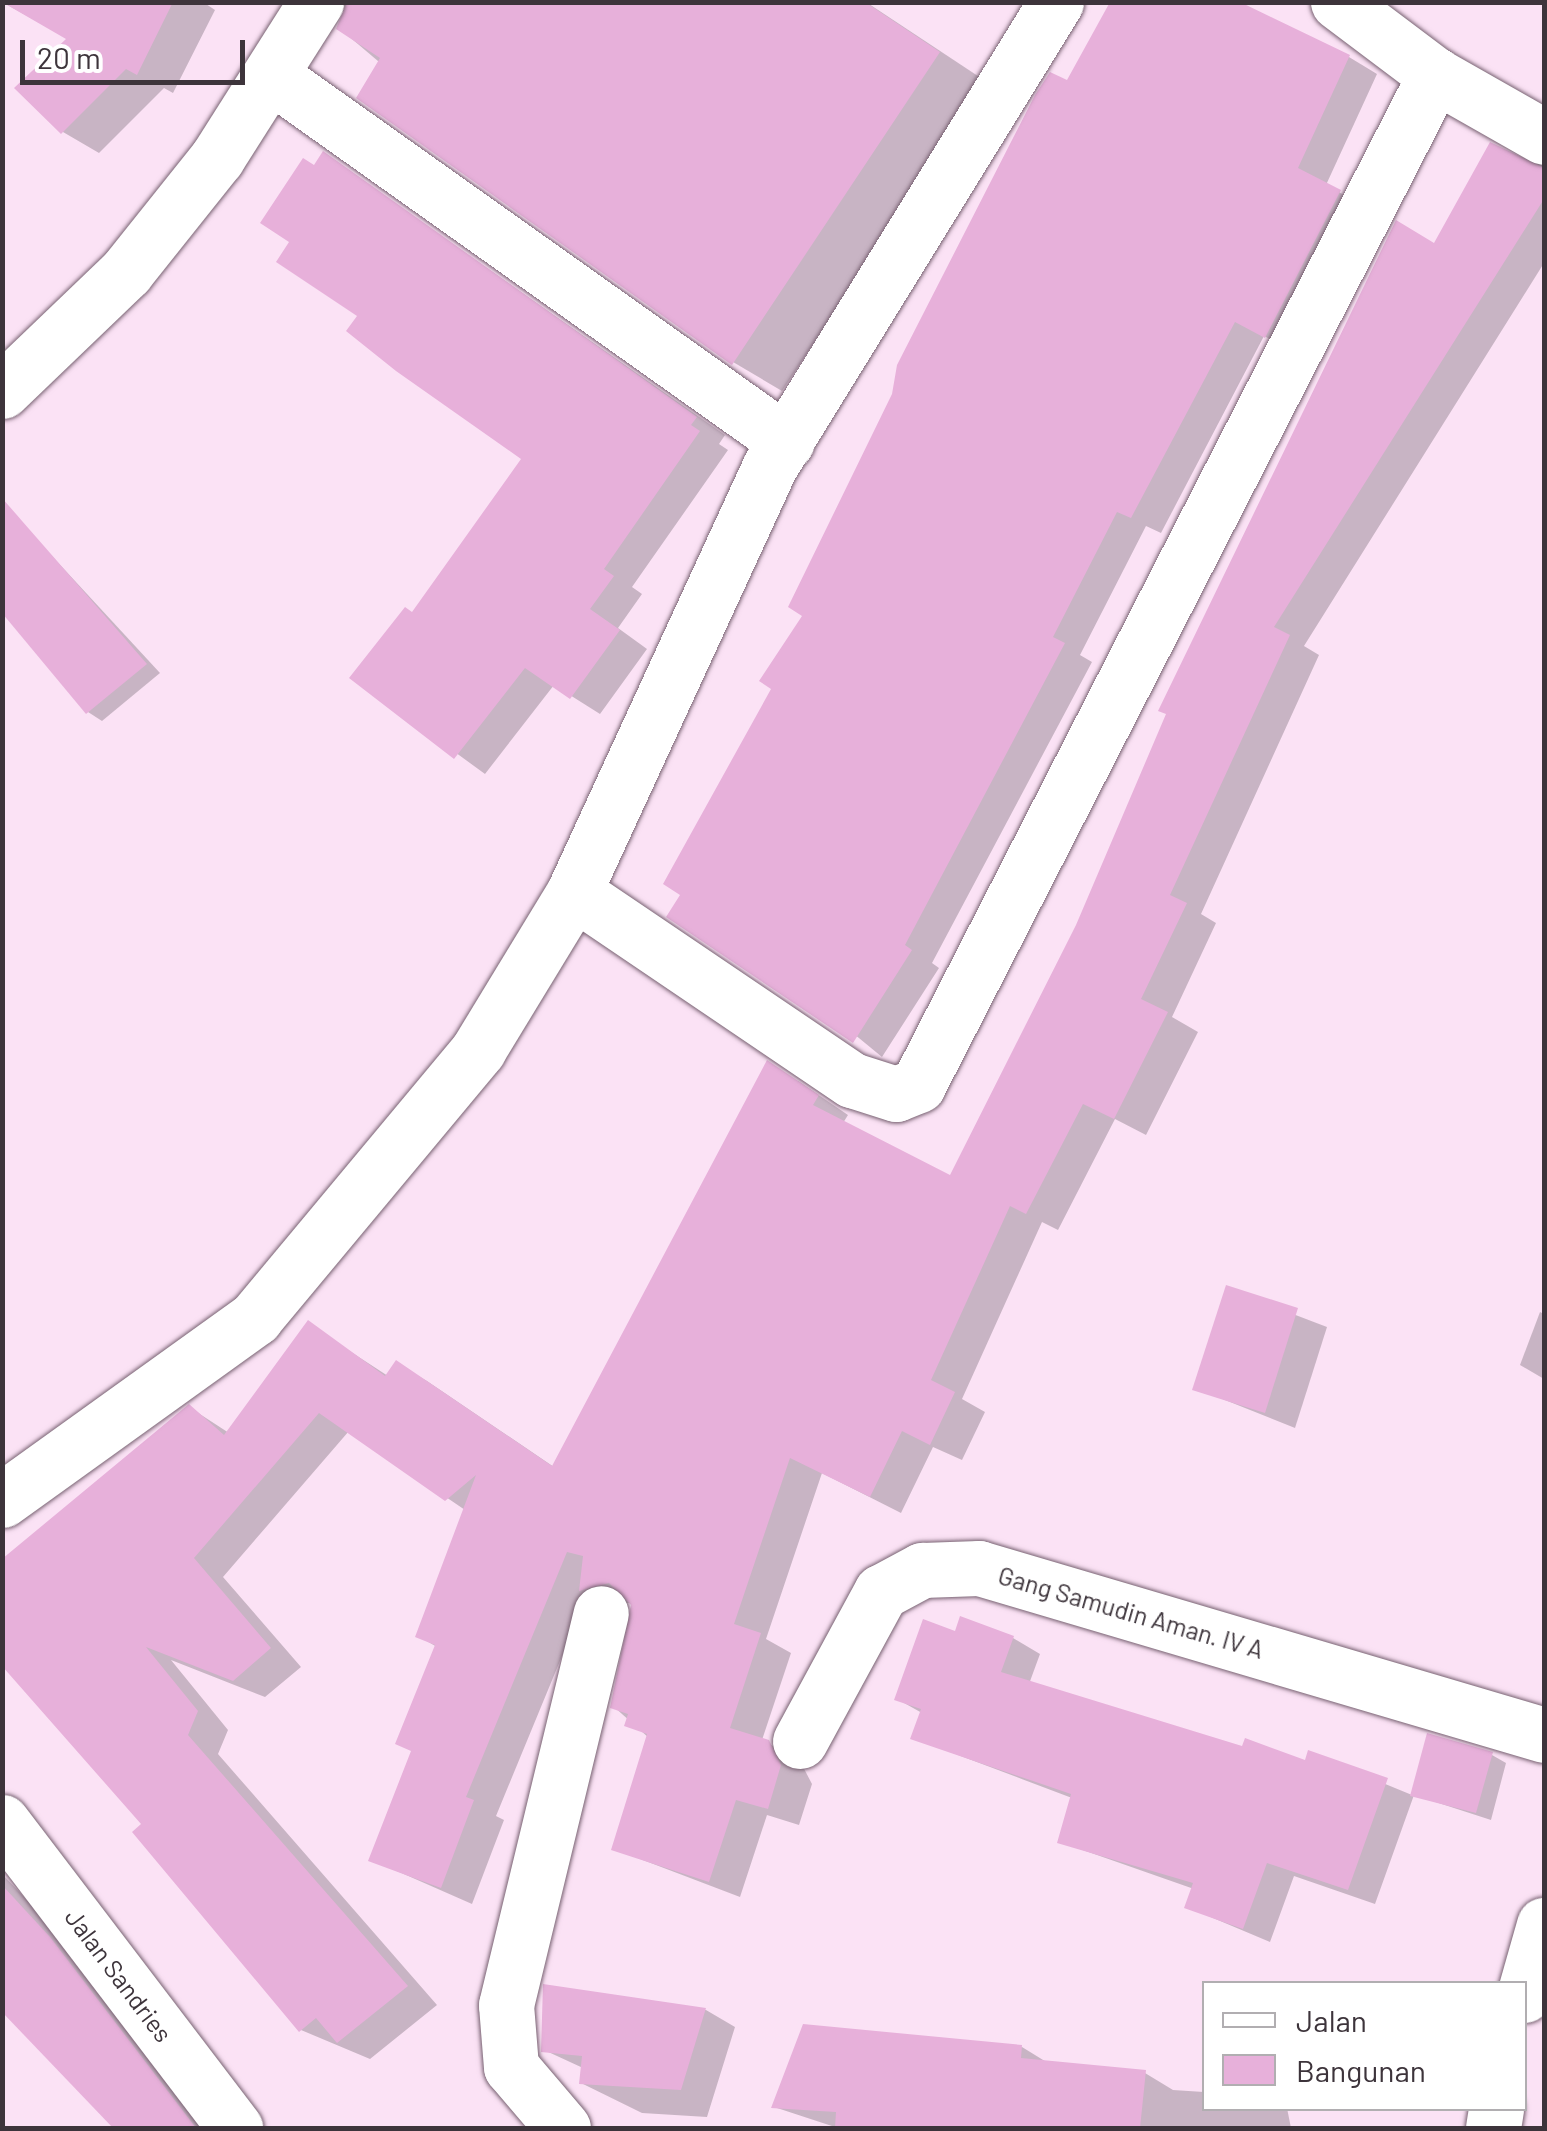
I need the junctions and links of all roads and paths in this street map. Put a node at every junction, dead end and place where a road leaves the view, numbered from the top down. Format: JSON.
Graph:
{"nodes":[{"id":1,"x":316,"y":2,"type":"edge"},
{"id":2,"x":1056,"y":2,"type":"edge"},
{"id":3,"x":1338,"y":2,"type":"edge"},
{"id":4,"x":1435,"y":76,"type":"junction"},
{"id":5,"x":272,"y":77,"type":"junction"},
{"id":6,"x":1544,"y":136,"type":"edge"},
{"id":7,"x":2,"y":390,"type":"edge"},
{"id":8,"x":787,"y":442,"type":"junction"},
{"id":9,"x":574,"y":892,"type":"junction"},
{"id":10,"x":2,"y":1500,"type":"edge"},
{"id":11,"x":602,"y":1613,"type":"dead end"},
{"id":12,"x":1544,"y":1735,"type":"edge"},
{"id":13,"x":800,"y":1741,"type":"dead end"},
{"id":14,"x":2,"y":1822,"type":"edge"},
{"id":15,"x":1544,"y":1925,"type":"edge"},
{"id":16,"x":1527,"y":1984,"type":"edge"},
{"id":17,"x":235,"y":2128,"type":"edge"},
{"id":18,"x":563,"y":2128,"type":"edge"}],
"edges":[{"from":1,"to":5,"type":"street"},
{"from":2,"to":8,"type":"street"},
{"from":3,"to":4,"type":"street"},
{"from":4,"to":6,"type":"street"},
{"from":4,"to":9,"type":"street"},
{"from":5,"to":7,"type":"street"},
{"from":5,"to":8,"type":"street"},
{"from":8,"to":9,"type":"street"},
{"from":9,"to":10,"type":"street"},
{"from":11,"to":18,"type":"street"},
{"from":12,"to":13,"type":"street","name":"Gang Samudin Aman. IV A"},
{"from":14,"to":17,"type":"street","name":"Jalan Sandries"},
{"from":15,"to":16,"type":"street"}]}
